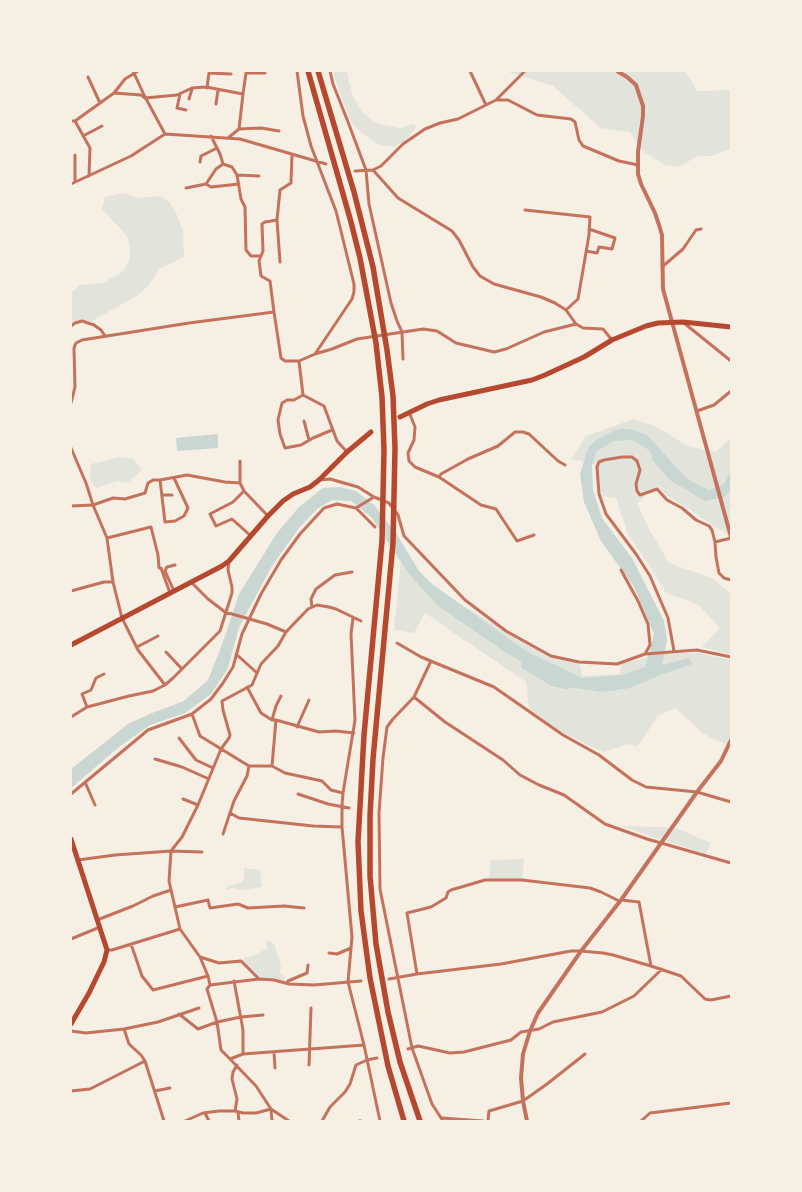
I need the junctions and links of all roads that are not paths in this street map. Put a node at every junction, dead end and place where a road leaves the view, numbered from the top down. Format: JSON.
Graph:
{"nodes":[{"id":1,"x":138,"y":71,"type":"edge"},
{"id":2,"x":297,"y":71,"type":"edge"},
{"id":3,"x":308,"y":71,"type":"edge"},
{"id":4,"x":318,"y":71,"type":"edge"},
{"id":5,"x":330,"y":71,"type":"edge"},
{"id":6,"x":470,"y":71,"type":"edge"},
{"id":7,"x":525,"y":71,"type":"edge"},
{"id":8,"x":617,"y":71,"type":"edge"},
{"id":9,"x":133,"y":72,"type":"edge"},
{"id":10,"x":247,"y":72,"type":"edge"},
{"id":11,"x":265,"y":73,"type":"dead end"},
{"id":12,"x":231,"y":74,"type":"dead end"},
{"id":13,"x":88,"y":77,"type":"dead end"},
{"id":14,"x":207,"y":88,"type":"junction"},
{"id":15,"x":192,"y":89,"type":"junction"},
{"id":16,"x":218,"y":90,"type":"junction"},
{"id":17,"x":114,"y":93,"type":"junction"},
{"id":18,"x":180,"y":94,"type":"junction"},
{"id":19,"x":243,"y":94,"type":"junction"},
{"id":20,"x":145,"y":98,"type":"junction"},
{"id":21,"x":189,"y":99,"type":"dead end"},
{"id":22,"x":496,"y":100,"type":"junction"},
{"id":23,"x":100,"y":103,"type":"junction"},
{"id":24,"x":216,"y":104,"type":"dead end"},
{"id":25,"x":486,"y":105,"type":"junction"},
{"id":26,"x":186,"y":110,"type":"dead end"},
{"id":27,"x":73,"y":121,"type":"edge"},
{"id":28,"x":102,"y":126,"type":"dead end"},
{"id":29,"x":239,"y":129,"type":"junction"},
{"id":30,"x":279,"y":132,"type":"dead end"},
{"id":31,"x":164,"y":134,"type":"junction"},
{"id":32,"x":83,"y":136,"type":"junction"},
{"id":33,"x":211,"y":136,"type":"junction"},
{"id":34,"x":228,"y":138,"type":"junction"},
{"id":35,"x":217,"y":148,"type":"junction"},
{"id":36,"x":292,"y":154,"type":"junction"},
{"id":37,"x":75,"y":156,"type":"dead end"},
{"id":38,"x":200,"y":162,"type":"dead end"},
{"id":39,"x":317,"y":162,"type":"junction"},
{"id":40,"x":223,"y":164,"type":"junction"},
{"id":41,"x":326,"y":164,"type":"dead end"},
{"id":42,"x":638,"y":165,"type":"junction"},
{"id":43,"x":366,"y":170,"type":"junction"},
{"id":44,"x":373,"y":170,"type":"junction"},
{"id":45,"x":355,"y":171,"type":"dead end"},
{"id":46,"x":238,"y":175,"type":"junction"},
{"id":47,"x":89,"y":176,"type":"junction"},
{"id":48,"x":259,"y":176,"type":"dead end"},
{"id":49,"x":75,"y":182,"type":"junction"},
{"id":50,"x":71,"y":184,"type":"edge"},
{"id":51,"x":206,"y":184,"type":"junction"},
{"id":52,"x":239,"y":184,"type":"junction"},
{"id":53,"x":186,"y":188,"type":"dead end"},
{"id":54,"x":525,"y":210,"type":"dead end"},
{"id":55,"x":277,"y":220,"type":"junction"},
{"id":56,"x":589,"y":229,"type":"junction"},
{"id":57,"x":701,"y":229,"type":"dead end"},
{"id":58,"x":586,"y":252,"type":"junction"},
{"id":59,"x":261,"y":256,"type":"junction"},
{"id":60,"x":280,"y":262,"type":"dead end"},
{"id":61,"x":662,"y":267,"type":"junction"},
{"id":62,"x":566,"y":310,"type":"junction"},
{"id":63,"x":274,"y":312,"type":"junction"},
{"id":64,"x":672,"y":322,"type":"junction"},
{"id":65,"x":683,"y":322,"type":"junction"},
{"id":66,"x":576,"y":324,"type":"junction"},
{"id":67,"x":71,"y":326,"type":"edge"},
{"id":68,"x":731,"y":327,"type":"edge"},
{"id":69,"x":402,"y":332,"type":"junction"},
{"id":70,"x":105,"y":336,"type":"junction"},
{"id":71,"x":612,"y":340,"type":"junction"},
{"id":72,"x":315,"y":354,"type":"junction"},
{"id":73,"x":403,"y":359,"type":"dead end"},
{"id":74,"x":298,"y":361,"type":"junction"},
{"id":75,"x":731,"y":361,"type":"edge"},
{"id":76,"x":73,"y":387,"type":"edge"},
{"id":77,"x":731,"y":391,"type":"edge"},
{"id":78,"x":303,"y":395,"type":"junction"},
{"id":79,"x":71,"y":403,"type":"edge"},
{"id":80,"x":697,"y":411,"type":"junction"},
{"id":81,"x":409,"y":412,"type":"junction"},
{"id":82,"x":400,"y":417,"type":"dead end"},
{"id":83,"x":304,"y":421,"type":"dead end"},
{"id":84,"x":332,"y":430,"type":"junction"},
{"id":85,"x":371,"y":432,"type":"dead end"},
{"id":86,"x":309,"y":440,"type":"junction"},
{"id":87,"x":71,"y":448,"type":"edge"},
{"id":88,"x":347,"y":452,"type":"junction"},
{"id":89,"x":240,"y":461,"type":"dead end"},
{"id":90,"x":565,"y":465,"type":"dead end"},
{"id":91,"x":439,"y":477,"type":"junction"},
{"id":92,"x":174,"y":478,"type":"junction"},
{"id":93,"x":160,"y":480,"type":"junction"},
{"id":94,"x":319,"y":480,"type":"junction"},
{"id":95,"x":240,"y":483,"type":"junction"},
{"id":96,"x":244,"y":491,"type":"junction"},
{"id":97,"x":162,"y":495,"type":"junction"},
{"id":98,"x":172,"y":495,"type":"dead end"},
{"id":99,"x":374,"y":497,"type":"junction"},
{"id":100,"x":71,"y":505,"type":"edge"},
{"id":101,"x":93,"y":505,"type":"junction"},
{"id":102,"x":356,"y":508,"type":"junction"},
{"id":103,"x":268,"y":516,"type":"junction"},
{"id":104,"x":375,"y":527,"type":"dead end"},
{"id":105,"x":534,"y":535,"type":"dead end"},
{"id":106,"x":251,"y":536,"type":"junction"},
{"id":107,"x":107,"y":538,"type":"junction"},
{"id":108,"x":731,"y":538,"type":"edge"},
{"id":109,"x":715,"y":542,"type":"junction"},
{"id":110,"x":229,"y":561,"type":"junction"},
{"id":111,"x":175,"y":565,"type":"dead end"},
{"id":112,"x":621,"y":570,"type":"dead end"},
{"id":113,"x":352,"y":572,"type":"dead end"},
{"id":114,"x":731,"y":580,"type":"edge"},
{"id":115,"x":113,"y":582,"type":"junction"},
{"id":116,"x":190,"y":582,"type":"junction"},
{"id":117,"x":71,"y":591,"type":"edge"},
{"id":118,"x":172,"y":592,"type":"junction"},
{"id":119,"x":312,"y":607,"type":"junction"},
{"id":120,"x":226,"y":612,"type":"junction"},
{"id":121,"x":122,"y":618,"type":"junction"},
{"id":122,"x":353,"y":618,"type":"junction"},
{"id":123,"x":249,"y":619,"type":"junction"},
{"id":124,"x":361,"y":621,"type":"dead end"},
{"id":125,"x":286,"y":632,"type":"junction"},
{"id":126,"x":158,"y":636,"type":"dead end"},
{"id":127,"x":398,"y":643,"type":"dead end"},
{"id":128,"x":71,"y":645,"type":"edge"},
{"id":129,"x":137,"y":647,"type":"junction"},
{"id":130,"x":674,"y":651,"type":"junction"},
{"id":131,"x":166,"y":652,"type":"dead end"},
{"id":132,"x":236,"y":654,"type":"junction"},
{"id":133,"x":645,"y":654,"type":"junction"},
{"id":134,"x":731,"y":657,"type":"edge"},
{"id":135,"x":431,"y":661,"type":"junction"},
{"id":136,"x":182,"y":669,"type":"junction"},
{"id":137,"x":257,"y":673,"type":"junction"},
{"id":138,"x":104,"y":674,"type":"dead end"},
{"id":139,"x":165,"y":685,"type":"junction"},
{"id":140,"x":247,"y":687,"type":"junction"},
{"id":141,"x":282,"y":696,"type":"dead end"},
{"id":142,"x":414,"y":697,"type":"junction"},
{"id":143,"x":309,"y":700,"type":"dead end"},
{"id":144,"x":87,"y":707,"type":"junction"},
{"id":145,"x":192,"y":714,"type":"junction"},
{"id":146,"x":71,"y":717,"type":"edge"},
{"id":147,"x":272,"y":720,"type":"junction"},
{"id":148,"x":276,"y":720,"type":"junction"},
{"id":149,"x":296,"y":727,"type":"junction"},
{"id":150,"x":354,"y":733,"type":"junction"},
{"id":151,"x":179,"y":738,"type":"dead end"},
{"id":152,"x":731,"y":740,"type":"edge"},
{"id":153,"x":221,"y":749,"type":"junction"},
{"id":154,"x":155,"y":759,"type":"dead end"},
{"id":155,"x":249,"y":766,"type":"junction"},
{"id":156,"x":272,"y":766,"type":"junction"},
{"id":157,"x":213,"y":768,"type":"junction"},
{"id":158,"x":208,"y":779,"type":"junction"},
{"id":159,"x":85,"y":782,"type":"junction"},
{"id":160,"x":697,"y":792,"type":"junction"},
{"id":161,"x":343,"y":793,"type":"junction"},
{"id":162,"x":71,"y":794,"type":"edge"},
{"id":163,"x":298,"y":794,"type":"dead end"},
{"id":164,"x":183,"y":799,"type":"dead end"},
{"id":165,"x":731,"y":802,"type":"edge"},
{"id":166,"x":94,"y":805,"type":"dead end"},
{"id":167,"x":198,"y":805,"type":"junction"},
{"id":168,"x":342,"y":806,"type":"junction"},
{"id":169,"x":349,"y":808,"type":"dead end"},
{"id":170,"x":230,"y":813,"type":"junction"},
{"id":171,"x":342,"y":827,"type":"junction"},
{"id":172,"x":223,"y":834,"type":"dead end"},
{"id":173,"x":71,"y":839,"type":"edge"},
{"id":174,"x":661,"y":843,"type":"junction"},
{"id":175,"x":171,"y":851,"type":"junction"},
{"id":176,"x":202,"y":852,"type":"dead end"},
{"id":177,"x":78,"y":860,"type":"junction"},
{"id":178,"x":731,"y":863,"type":"edge"},
{"id":179,"x":171,"y":890,"type":"junction"},
{"id":180,"x":620,"y":900,"type":"junction"},
{"id":181,"x":175,"y":907,"type":"junction"},
{"id":182,"x":304,"y":908,"type":"dead end"},
{"id":183,"x":97,"y":920,"type":"junction"},
{"id":184,"x":100,"y":927,"type":"junction"},
{"id":185,"x":180,"y":929,"type":"junction"},
{"id":186,"x":71,"y":939,"type":"edge"},
{"id":187,"x":131,"y":944,"type":"junction"},
{"id":188,"x":351,"y":948,"type":"junction"},
{"id":189,"x":107,"y":950,"type":"junction"},
{"id":190,"x":581,"y":951,"type":"junction"},
{"id":191,"x":329,"y":953,"type":"dead end"},
{"id":192,"x":200,"y":957,"type":"junction"},
{"id":193,"x":308,"y":965,"type":"dead end"},
{"id":194,"x":651,"y":966,"type":"junction"},
{"id":195,"x":662,"y":969,"type":"junction"},
{"id":196,"x":416,"y":974,"type":"junction"},
{"id":197,"x":208,"y":976,"type":"junction"},
{"id":198,"x":397,"y":978,"type":"junction"},
{"id":199,"x":259,"y":979,"type":"junction"},
{"id":200,"x":389,"y":979,"type":"dead end"},
{"id":201,"x":361,"y":981,"type":"dead end"},
{"id":202,"x":234,"y":982,"type":"junction"},
{"id":203,"x":348,"y":982,"type":"junction"},
{"id":204,"x":287,"y":983,"type":"junction"},
{"id":205,"x":210,"y":985,"type":"junction"},
{"id":206,"x":731,"y":996,"type":"edge"},
{"id":207,"x":199,"y":1008,"type":"dead end"},
{"id":208,"x":311,"y":1008,"type":"dead end"},
{"id":209,"x":179,"y":1014,"type":"junction"},
{"id":210,"x":263,"y":1015,"type":"dead end"},
{"id":211,"x":241,"y":1017,"type":"junction"},
{"id":212,"x":217,"y":1022,"type":"junction"},
{"id":213,"x":71,"y":1024,"type":"edge"},
{"id":214,"x":124,"y":1029,"type":"junction"},
{"id":215,"x":71,"y":1031,"type":"edge"},
{"id":216,"x":530,"y":1031,"type":"junction"},
{"id":217,"x":364,"y":1045,"type":"junction"},
{"id":218,"x":412,"y":1048,"type":"junction"},
{"id":219,"x":311,"y":1049,"type":"junction"},
{"id":220,"x":408,"y":1050,"type":"dead end"},
{"id":221,"x":274,"y":1052,"type":"junction"},
{"id":222,"x":243,"y":1054,"type":"junction"},
{"id":223,"x":585,"y":1054,"type":"dead end"},
{"id":224,"x":377,"y":1058,"type":"dead end"},
{"id":225,"x":230,"y":1059,"type":"junction"},
{"id":226,"x":367,"y":1060,"type":"junction"},
{"id":227,"x":145,"y":1061,"type":"junction"},
{"id":228,"x":237,"y":1065,"type":"junction"},
{"id":229,"x":309,"y":1065,"type":"dead end"},
{"id":230,"x":275,"y":1068,"type":"dead end"},
{"id":231,"x":170,"y":1088,"type":"dead end"},
{"id":232,"x":71,"y":1091,"type":"edge"},
{"id":233,"x":155,"y":1091,"type":"junction"},
{"id":234,"x":522,"y":1101,"type":"junction"},
{"id":235,"x":731,"y":1103,"type":"edge"},
{"id":236,"x":271,"y":1109,"type":"junction"},
{"id":237,"x":237,"y":1112,"type":"junction"},
{"id":238,"x":205,"y":1113,"type":"junction"},
{"id":239,"x":443,"y":1120,"type":"edge"},
{"id":240,"x":164,"y":1121,"type":"edge"},
{"id":241,"x":185,"y":1121,"type":"edge"},
{"id":242,"x":209,"y":1121,"type":"edge"},
{"id":243,"x":239,"y":1121,"type":"edge"},
{"id":244,"x":272,"y":1121,"type":"edge"},
{"id":245,"x":289,"y":1121,"type":"edge"},
{"id":246,"x":322,"y":1121,"type":"edge"},
{"id":247,"x":380,"y":1121,"type":"edge"},
{"id":248,"x":404,"y":1121,"type":"edge"},
{"id":249,"x":420,"y":1121,"type":"edge"},
{"id":250,"x":483,"y":1121,"type":"edge"},
{"id":251,"x":488,"y":1121,"type":"edge"},
{"id":252,"x":527,"y":1121,"type":"edge"},
{"id":253,"x":642,"y":1121,"type":"edge"}],
"edges":[{"from":1,"to":9,"type":"street"},
{"from":2,"to":39,"type":"street"},
{"from":3,"to":248,"type":"highway"},
{"from":4,"to":249,"type":"highway"},
{"from":5,"to":43,"type":"street"},
{"from":6,"to":25,"type":"street"},
{"from":7,"to":22,"type":"street"},
{"from":8,"to":42,"type":"street"},
{"from":9,"to":17,"type":"street"},
{"from":9,"to":20,"type":"street"},
{"from":10,"to":11,"type":"street"},
{"from":10,"to":19,"type":"street"},
{"from":12,"to":14,"type":"street"},
{"from":13,"to":23,"type":"street"},
{"from":14,"to":15,"type":"street"},
{"from":14,"to":16,"type":"street"},
{"from":15,"to":18,"type":"street"},
{"from":15,"to":21,"type":"street"},
{"from":16,"to":19,"type":"street"},
{"from":16,"to":24,"type":"street"},
{"from":17,"to":20,"type":"street"},
{"from":17,"to":23,"type":"street"},
{"from":18,"to":20,"type":"street"},
{"from":18,"to":26,"type":"street"},
{"from":19,"to":29,"type":"street"},
{"from":20,"to":31,"type":"street"},
{"from":22,"to":25,"type":"street"},
{"from":22,"to":42,"type":"street"},
{"from":23,"to":27,"type":"street"},
{"from":25,"to":44,"type":"street"},
{"from":27,"to":32,"type":"street"},
{"from":28,"to":32,"type":"street"},
{"from":29,"to":30,"type":"street"},
{"from":29,"to":34,"type":"street"},
{"from":31,"to":33,"type":"street"},
{"from":31,"to":47,"type":"street"},
{"from":32,"to":47,"type":"street"},
{"from":33,"to":34,"type":"street"},
{"from":33,"to":35,"type":"street"},
{"from":34,"to":36,"type":"street"},
{"from":35,"to":38,"type":"street"},
{"from":35,"to":40,"type":"street"},
{"from":36,"to":39,"type":"street"},
{"from":36,"to":55,"type":"street"},
{"from":37,"to":49,"type":"street"},
{"from":39,"to":41,"type":"street"},
{"from":39,"to":72,"type":"street"},
{"from":40,"to":46,"type":"street"},
{"from":40,"to":51,"type":"street"},
{"from":42,"to":61,"type":"street"},
{"from":43,"to":44,"type":"street"},
{"from":43,"to":45,"type":"street"},
{"from":43,"to":69,"type":"street"},
{"from":44,"to":62,"type":"street"},
{"from":46,"to":48,"type":"street"},
{"from":46,"to":52,"type":"street"},
{"from":47,"to":49,"type":"street"},
{"from":49,"to":50,"type":"street"},
{"from":51,"to":52,"type":"street"},
{"from":51,"to":53,"type":"street"},
{"from":52,"to":59,"type":"street"},
{"from":54,"to":56,"type":"street"},
{"from":55,"to":59,"type":"street"},
{"from":55,"to":60,"type":"street"},
{"from":56,"to":58,"type":"street"},
{"from":56,"to":58,"type":"street"},
{"from":57,"to":61,"type":"street"},
{"from":58,"to":62,"type":"street"},
{"from":59,"to":63,"type":"street"},
{"from":61,"to":64,"type":"street"},
{"from":62,"to":66,"type":"street"},
{"from":63,"to":70,"type":"street"},
{"from":63,"to":74,"type":"street"},
{"from":64,"to":65,"type":"main road"},
{"from":64,"to":71,"type":"main road"},
{"from":64,"to":80,"type":"street"},
{"from":65,"to":68,"type":"main road"},
{"from":65,"to":75,"type":"street"},
{"from":66,"to":69,"type":"street"},
{"from":66,"to":71,"type":"street"},
{"from":67,"to":70,"type":"street"},
{"from":69,"to":72,"type":"street"},
{"from":69,"to":73,"type":"street"},
{"from":70,"to":76,"type":"street"},
{"from":71,"to":81,"type":"main road"},
{"from":72,"to":74,"type":"street"},
{"from":74,"to":78,"type":"street"},
{"from":76,"to":79,"type":"street"},
{"from":77,"to":80,"type":"street"},
{"from":78,"to":84,"type":"street"},
{"from":78,"to":86,"type":"street"},
{"from":80,"to":108,"type":"street"},
{"from":81,"to":82,"type":"main road"},
{"from":81,"to":91,"type":"street"},
{"from":83,"to":86,"type":"street"},
{"from":84,"to":86,"type":"street"},
{"from":84,"to":88,"type":"street"},
{"from":85,"to":88,"type":"main road"},
{"from":87,"to":101,"type":"street"},
{"from":88,"to":94,"type":"main road"},
{"from":89,"to":95,"type":"street"},
{"from":90,"to":91,"type":"street"},
{"from":91,"to":105,"type":"street"},
{"from":92,"to":93,"type":"street"},
{"from":92,"to":95,"type":"street"},
{"from":92,"to":97,"type":"street"},
{"from":93,"to":97,"type":"street"},
{"from":93,"to":101,"type":"street"},
{"from":94,"to":99,"type":"street"},
{"from":94,"to":103,"type":"main road"},
{"from":95,"to":96,"type":"street"},
{"from":96,"to":103,"type":"street"},
{"from":96,"to":106,"type":"street"},
{"from":97,"to":98,"type":"street"},
{"from":99,"to":102,"type":"street"},
{"from":99,"to":133,"type":"street"},
{"from":100,"to":101,"type":"street"},
{"from":101,"to":107,"type":"street"},
{"from":102,"to":104,"type":"street"},
{"from":102,"to":123,"type":"street"},
{"from":103,"to":106,"type":"main road"},
{"from":106,"to":110,"type":"main road"},
{"from":107,"to":115,"type":"street"},
{"from":107,"to":118,"type":"street"},
{"from":108,"to":109,"type":"street"},
{"from":109,"to":114,"type":"street"},
{"from":109,"to":130,"type":"street"},
{"from":110,"to":116,"type":"main road"},
{"from":110,"to":120,"type":"street"},
{"from":111,"to":118,"type":"street"},
{"from":112,"to":133,"type":"street"},
{"from":113,"to":119,"type":"street"},
{"from":115,"to":117,"type":"street"},
{"from":115,"to":121,"type":"street"},
{"from":116,"to":118,"type":"main road"},
{"from":116,"to":120,"type":"street"},
{"from":118,"to":121,"type":"main road"},
{"from":119,"to":122,"type":"street"},
{"from":119,"to":125,"type":"street"},
{"from":120,"to":123,"type":"street"},
{"from":120,"to":136,"type":"street"},
{"from":121,"to":128,"type":"main road"},
{"from":121,"to":129,"type":"street"},
{"from":122,"to":124,"type":"street"},
{"from":122,"to":150,"type":"street"},
{"from":123,"to":125,"type":"street"},
{"from":123,"to":132,"type":"street"},
{"from":125,"to":137,"type":"street"},
{"from":126,"to":129,"type":"street"},
{"from":127,"to":135,"type":"street"},
{"from":129,"to":139,"type":"street"},
{"from":130,"to":133,"type":"street"},
{"from":130,"to":134,"type":"street"},
{"from":131,"to":136,"type":"street"},
{"from":132,"to":137,"type":"street"},
{"from":132,"to":145,"type":"street"},
{"from":135,"to":142,"type":"street"},
{"from":135,"to":160,"type":"street"},
{"from":136,"to":139,"type":"street"},
{"from":137,"to":140,"type":"street"},
{"from":138,"to":144,"type":"street"},
{"from":139,"to":144,"type":"street"},
{"from":140,"to":147,"type":"street"},
{"from":140,"to":153,"type":"street"},
{"from":141,"to":147,"type":"street"},
{"from":142,"to":174,"type":"street"},
{"from":142,"to":198,"type":"street"},
{"from":143,"to":149,"type":"street"},
{"from":144,"to":146,"type":"street"},
{"from":145,"to":153,"type":"street"},
{"from":145,"to":159,"type":"street"},
{"from":147,"to":148,"type":"street"},
{"from":148,"to":149,"type":"street"},
{"from":148,"to":156,"type":"street"},
{"from":149,"to":150,"type":"street"},
{"from":150,"to":161,"type":"street"},
{"from":151,"to":157,"type":"street"},
{"from":152,"to":160,"type":"street"},
{"from":153,"to":155,"type":"street"},
{"from":153,"to":157,"type":"street"},
{"from":154,"to":158,"type":"street"},
{"from":155,"to":156,"type":"street"},
{"from":155,"to":170,"type":"street"},
{"from":156,"to":161,"type":"street"},
{"from":157,"to":158,"type":"street"},
{"from":158,"to":167,"type":"street"},
{"from":159,"to":162,"type":"street"},
{"from":159,"to":166,"type":"street"},
{"from":160,"to":165,"type":"street"},
{"from":160,"to":174,"type":"street"},
{"from":161,"to":168,"type":"street"},
{"from":163,"to":168,"type":"street"},
{"from":164,"to":167,"type":"street"},
{"from":167,"to":175,"type":"street"},
{"from":168,"to":169,"type":"street"},
{"from":168,"to":171,"type":"street"},
{"from":170,"to":171,"type":"street"},
{"from":170,"to":172,"type":"street"},
{"from":171,"to":188,"type":"street"},
{"from":173,"to":177,"type":"main road"},
{"from":174,"to":178,"type":"street"},
{"from":174,"to":180,"type":"street"},
{"from":175,"to":176,"type":"street"},
{"from":175,"to":177,"type":"street"},
{"from":175,"to":179,"type":"street"},
{"from":177,"to":183,"type":"main road"},
{"from":179,"to":181,"type":"street"},
{"from":179,"to":183,"type":"street"},
{"from":180,"to":190,"type":"street"},
{"from":180,"to":194,"type":"street"},
{"from":180,"to":196,"type":"street"},
{"from":181,"to":182,"type":"street"},
{"from":181,"to":185,"type":"street"},
{"from":183,"to":184,"type":"main road"},
{"from":184,"to":186,"type":"street"},
{"from":184,"to":189,"type":"main road"},
{"from":185,"to":187,"type":"street"},
{"from":185,"to":192,"type":"street"},
{"from":187,"to":189,"type":"street"},
{"from":187,"to":197,"type":"street"},
{"from":188,"to":191,"type":"street"},
{"from":188,"to":203,"type":"street"},
{"from":189,"to":213,"type":"main road"},
{"from":190,"to":194,"type":"street"},
{"from":190,"to":196,"type":"street"},
{"from":190,"to":216,"type":"street"},
{"from":192,"to":197,"type":"street"},
{"from":192,"to":199,"type":"street"},
{"from":193,"to":204,"type":"street"},
{"from":194,"to":195,"type":"street"},
{"from":195,"to":206,"type":"street"},
{"from":195,"to":216,"type":"street"},
{"from":196,"to":198,"type":"street"},
{"from":197,"to":205,"type":"street"},
{"from":198,"to":200,"type":"street"},
{"from":198,"to":218,"type":"street"},
{"from":199,"to":202,"type":"street"},
{"from":199,"to":204,"type":"street"},
{"from":201,"to":203,"type":"street"},
{"from":202,"to":205,"type":"street"},
{"from":202,"to":211,"type":"street"},
{"from":203,"to":204,"type":"street"},
{"from":203,"to":217,"type":"street"},
{"from":205,"to":212,"type":"street"},
{"from":207,"to":209,"type":"street"},
{"from":208,"to":219,"type":"street"},
{"from":209,"to":212,"type":"street"},
{"from":209,"to":214,"type":"street"},
{"from":210,"to":211,"type":"street"},
{"from":211,"to":212,"type":"street"},
{"from":211,"to":222,"type":"street"},
{"from":212,"to":225,"type":"street"},
{"from":214,"to":215,"type":"street"},
{"from":214,"to":227,"type":"street"},
{"from":216,"to":218,"type":"street"},
{"from":216,"to":234,"type":"street"},
{"from":217,"to":219,"type":"street"},
{"from":217,"to":226,"type":"street"},
{"from":218,"to":220,"type":"street"},
{"from":218,"to":239,"type":"street"},
{"from":219,"to":221,"type":"street"},
{"from":219,"to":229,"type":"street"},
{"from":221,"to":222,"type":"street"},
{"from":221,"to":230,"type":"street"},
{"from":222,"to":225,"type":"street"},
{"from":223,"to":234,"type":"street"},
{"from":224,"to":226,"type":"street"},
{"from":225,"to":228,"type":"street"},
{"from":226,"to":246,"type":"street"},
{"from":226,"to":247,"type":"street"},
{"from":227,"to":232,"type":"street"},
{"from":227,"to":233,"type":"street"},
{"from":228,"to":236,"type":"street"},
{"from":228,"to":237,"type":"street"},
{"from":231,"to":233,"type":"street"},
{"from":233,"to":240,"type":"street"},
{"from":234,"to":251,"type":"street"},
{"from":234,"to":252,"type":"street"},
{"from":235,"to":253,"type":"street"},
{"from":236,"to":237,"type":"street"},
{"from":236,"to":244,"type":"street"},
{"from":236,"to":245,"type":"street"},
{"from":237,"to":238,"type":"street"},
{"from":237,"to":243,"type":"street"},
{"from":238,"to":241,"type":"street"},
{"from":238,"to":242,"type":"street"},
{"from":239,"to":250,"type":"street"}]}
